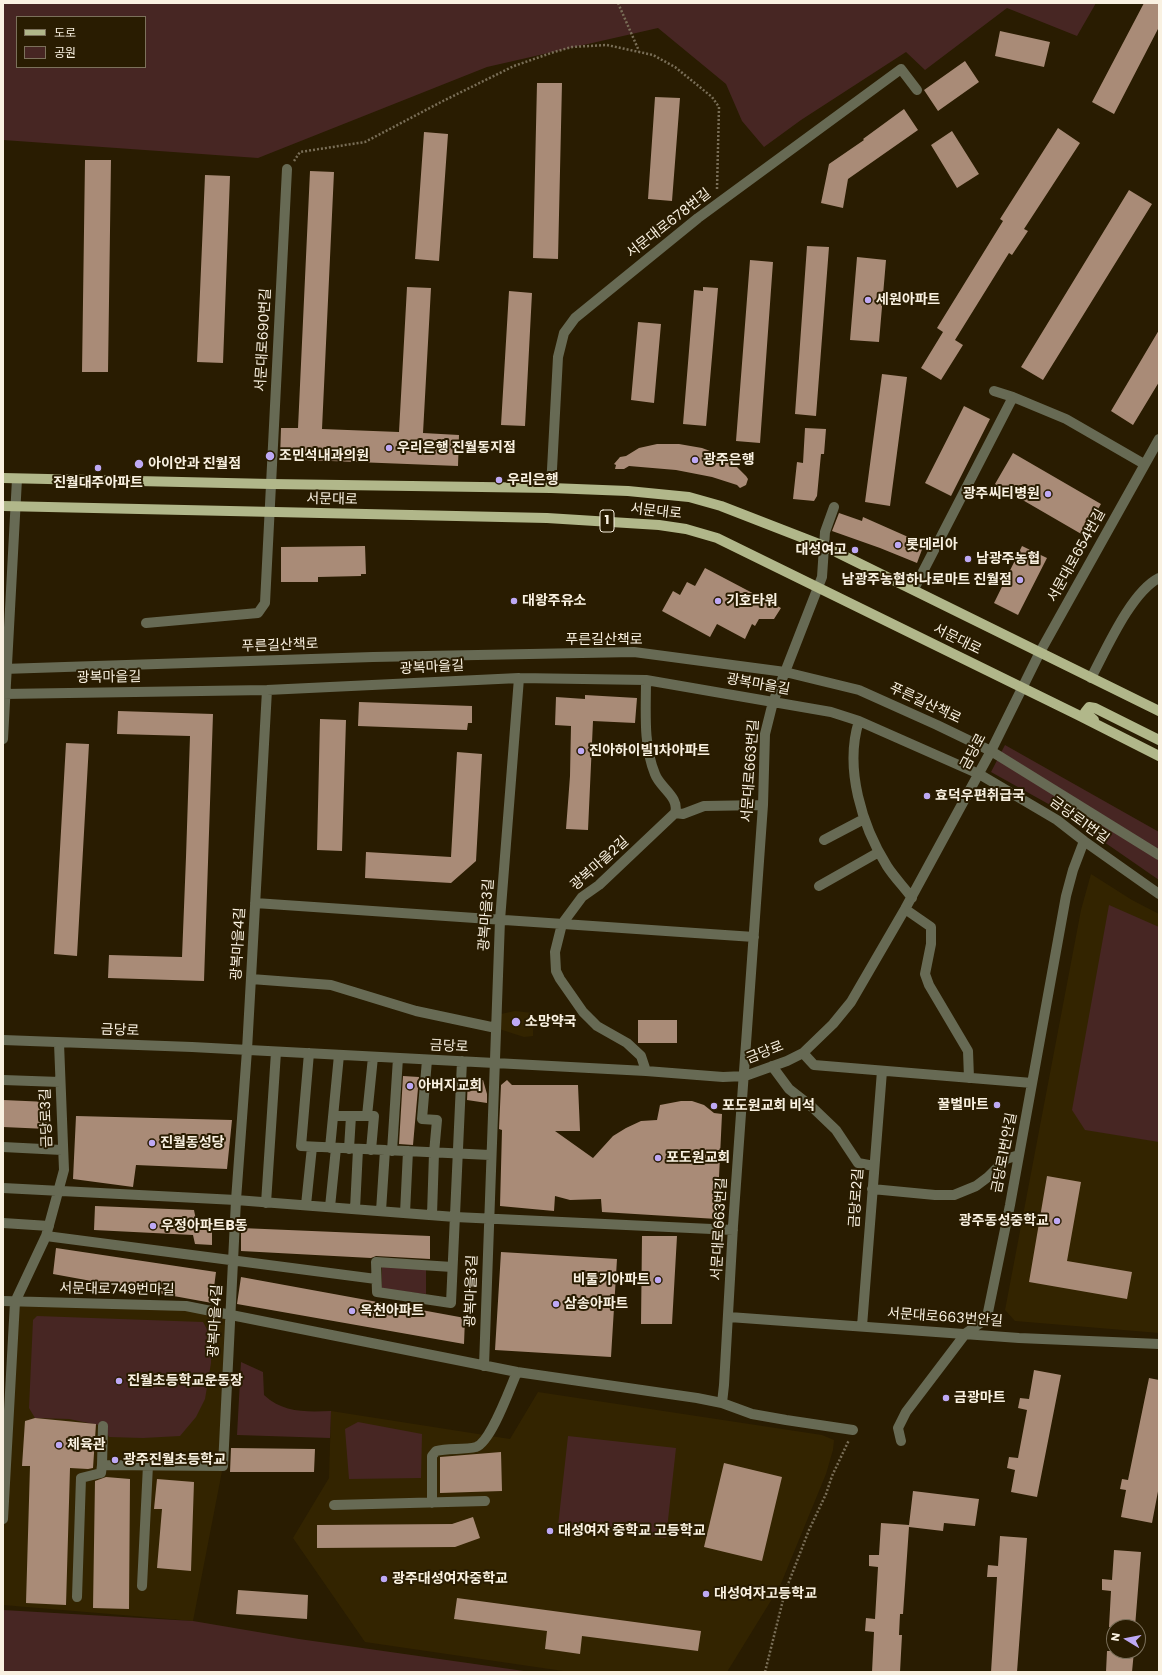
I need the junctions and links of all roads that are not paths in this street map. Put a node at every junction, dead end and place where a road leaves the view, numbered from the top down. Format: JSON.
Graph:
{"nodes":[{"id":1,"x":917,"y":90,"type":"dead end"},
{"id":2,"x":287,"y":169,"type":"road end"},
{"id":3,"x":994,"y":391,"type":"dead end"},
{"id":4,"x":1013,"y":397,"type":"junction"},
{"id":5,"x":1159,"y":439,"type":"edge"},
{"id":6,"x":1144,"y":464,"type":"junction"},
{"id":7,"x":3,"y":478,"type":"edge"},
{"id":8,"x":17,"y":479,"type":"junction"},
{"id":9,"x":271,"y":484,"type":"junction"},
{"id":10,"x":550,"y":488,"type":"junction"},
{"id":11,"x":3,"y":506,"type":"edge"},
{"id":12,"x":16,"y":506,"type":"junction"},
{"id":13,"x":834,"y":507,"type":"dead end"},
{"id":14,"x":269,"y":513,"type":"junction"},
{"id":15,"x":824,"y":546,"type":"junction"},
{"id":16,"x":1159,"y":578,"type":"edge"},
{"id":17,"x":817,"y":586,"type":"junction"},
{"id":18,"x":914,"y":589,"type":"junction"},
{"id":19,"x":146,"y":623,"type":"dead end"},
{"id":20,"x":1040,"y":652,"type":"junction"},
{"id":21,"x":5,"y":669,"type":"edge"},
{"id":22,"x":785,"y":672,"type":"junction"},
{"id":23,"x":519,"y":678,"type":"junction"},
{"id":24,"x":1091,"y":678,"type":"junction"},
{"id":25,"x":646,"y":680,"type":"junction"},
{"id":26,"x":1023,"y":687,"type":"junction"},
{"id":27,"x":267,"y":690,"type":"junction"},
{"id":28,"x":4,"y":694,"type":"edge"},
{"id":29,"x":772,"y":702,"type":"junction"},
{"id":30,"x":1159,"y":711,"type":"edge"},
{"id":31,"x":859,"y":721,"type":"junction"},
{"id":32,"x":1107,"y":729,"type":"junction"},
{"id":33,"x":3,"y":739,"type":"edge"},
{"id":34,"x":1159,"y":740,"type":"edge"},
{"id":35,"x":991,"y":752,"type":"junction"},
{"id":36,"x":1159,"y":756,"type":"edge"},
{"id":37,"x":979,"y":774,"type":"junction"},
{"id":38,"x":763,"y":805,"type":"junction"},
{"id":39,"x":675,"y":813,"type":"junction"},
{"id":40,"x":864,"y":819,"type":"junction"},
{"id":41,"x":824,"y":840,"type":"dead end"},
{"id":42,"x":1084,"y":842,"type":"junction"},
{"id":43,"x":880,"y":852,"type":"junction"},
{"id":44,"x":1159,"y":855,"type":"edge"},
{"id":45,"x":819,"y":886,"type":"dead end"},
{"id":46,"x":1159,"y":894,"type":"edge"},
{"id":47,"x":912,"y":898,"type":"junction"},
{"id":48,"x":255,"y":903,"type":"junction"},
{"id":49,"x":905,"y":909,"type":"junction"},
{"id":50,"x":500,"y":920,"type":"junction"},
{"id":51,"x":562,"y":924,"type":"junction"},
{"id":52,"x":754,"y":937,"type":"junction"},
{"id":53,"x":251,"y":979,"type":"junction"},
{"id":54,"x":496,"y":1028,"type":"junction"},
{"id":55,"x":3,"y":1040,"type":"edge"},
{"id":56,"x":59,"y":1043,"type":"junction"},
{"id":57,"x":247,"y":1050,"type":"junction"},
{"id":58,"x":276,"y":1052,"type":"junction"},
{"id":59,"x":803,"y":1053,"type":"junction"},
{"id":60,"x":309,"y":1054,"type":"junction"},
{"id":61,"x":339,"y":1055,"type":"junction"},
{"id":62,"x":373,"y":1057,"type":"junction"},
{"id":63,"x":398,"y":1058,"type":"junction"},
{"id":64,"x":427,"y":1060,"type":"junction"},
{"id":65,"x":462,"y":1061,"type":"junction"},
{"id":66,"x":494,"y":1063,"type":"junction"},
{"id":67,"x":772,"y":1066,"type":"junction"},
{"id":68,"x":646,"y":1071,"type":"junction"},
{"id":69,"x":882,"y":1071,"type":"junction"},
{"id":70,"x":745,"y":1076,"type":"junction"},
{"id":71,"x":969,"y":1078,"type":"junction"},
{"id":72,"x":3,"y":1080,"type":"edge"},
{"id":73,"x":60,"y":1082,"type":"junction"},
{"id":74,"x":1032,"y":1082,"type":"junction"},
{"id":75,"x":334,"y":1116,"type":"junction"},
{"id":76,"x":351,"y":1116,"type":"junction"},
{"id":77,"x":367,"y":1116,"type":"junction"},
{"id":78,"x":3,"y":1147,"type":"edge"},
{"id":79,"x":312,"y":1147,"type":"junction"},
{"id":80,"x":333,"y":1148,"type":"junction"},
{"id":81,"x":353,"y":1149,"type":"junction"},
{"id":82,"x":62,"y":1150,"type":"junction"},
{"id":83,"x":370,"y":1150,"type":"junction"},
{"id":84,"x":389,"y":1150,"type":"junction"},
{"id":85,"x":408,"y":1151,"type":"junction"},
{"id":86,"x":434,"y":1152,"type":"junction"},
{"id":87,"x":458,"y":1154,"type":"junction"},
{"id":88,"x":490,"y":1155,"type":"junction"},
{"id":89,"x":1019,"y":1155,"type":"junction"},
{"id":90,"x":874,"y":1166,"type":"junction"},
{"id":91,"x":3,"y":1188,"type":"edge"},
{"id":92,"x":872,"y":1189,"type":"junction"},
{"id":93,"x":58,"y":1191,"type":"junction"},
{"id":94,"x":236,"y":1200,"type":"junction"},
{"id":95,"x":266,"y":1203,"type":"junction"},
{"id":96,"x":306,"y":1206,"type":"junction"},
{"id":97,"x":330,"y":1207,"type":"junction"},
{"id":98,"x":359,"y":1210,"type":"junction"},
{"id":99,"x":381,"y":1211,"type":"junction"},
{"id":100,"x":405,"y":1213,"type":"junction"},
{"id":101,"x":432,"y":1215,"type":"junction"},
{"id":102,"x":455,"y":1217,"type":"junction"},
{"id":103,"x":489,"y":1218,"type":"junction"},
{"id":104,"x":3,"y":1223,"type":"edge"},
{"id":105,"x":49,"y":1226,"type":"junction"},
{"id":106,"x":733,"y":1230,"type":"junction"},
{"id":107,"x":46,"y":1236,"type":"junction"},
{"id":108,"x":233,"y":1261,"type":"junction"},
{"id":109,"x":452,"y":1267,"type":"junction"},
{"id":110,"x":376,"y":1279,"type":"junction"},
{"id":111,"x":3,"y":1302,"type":"edge"},
{"id":112,"x":15,"y":1302,"type":"junction"},
{"id":113,"x":230,"y":1314,"type":"junction"},
{"id":114,"x":729,"y":1316,"type":"junction"},
{"id":115,"x":862,"y":1326,"type":"junction"},
{"id":116,"x":966,"y":1334,"type":"junction"},
{"id":117,"x":1159,"y":1344,"type":"edge"},
{"id":118,"x":484,"y":1366,"type":"junction"},
{"id":119,"x":517,"y":1372,"type":"junction"},
{"id":120,"x":722,"y":1403,"type":"junction"},
{"id":121,"x":103,"y":1426,"type":"dead end"},
{"id":122,"x":853,"y":1430,"type":"road end"},
{"id":123,"x":901,"y":1441,"type":"dead end"},
{"id":124,"x":102,"y":1464,"type":"junction"},
{"id":125,"x":148,"y":1465,"type":"junction"},
{"id":126,"x":485,"y":1501,"type":"dead end"},
{"id":127,"x":432,"y":1503,"type":"junction"},
{"id":128,"x":334,"y":1505,"type":"dead end"},
{"id":129,"x":3,"y":1519,"type":"edge"},
{"id":130,"x":142,"y":1586,"type":"dead end"},
{"id":131,"x":77,"y":1597,"type":"dead end"}],
"edges":[{"from":1,"to":10,"type":"street","name":"서문대로678번길"},
{"from":2,"to":9,"type":"street","name":"서문대로690번길"},
{"from":3,"to":4,"type":"street"},
{"from":4,"to":6,"type":"street"},
{"from":4,"to":18,"type":"street"},
{"from":5,"to":6,"type":"street","name":"서문대로654번길"},
{"from":6,"to":20,"type":"street","name":"서문대로654번길"},
{"from":7,"to":8,"type":"main road","name":"서문대로","number":"1"},
{"from":8,"to":9,"type":"main road","name":"서문대로","number":"1"},
{"from":8,"to":12,"type":"street"},
{"from":9,"to":10,"type":"main road","name":"서문대로","number":"1"},
{"from":9,"to":14,"type":"street","name":"서문대로690번길"},
{"from":10,"to":15,"type":"main road","name":"서문대로","number":"1"},
{"from":11,"to":12,"type":"main road","name":"서문대로","number":"1"},
{"from":12,"to":14,"type":"main road","name":"서문대로","number":"1"},
{"from":12,"to":21,"type":"street"},
{"from":13,"to":15,"type":"street","name":"서문대로663번길"},
{"from":14,"to":17,"type":"main road","name":"서문대로","number":"1"},
{"from":14,"to":19,"type":"street","name":"서문대로690번길"},
{"from":15,"to":17,"type":"street","name":"서문대로663번길"},
{"from":15,"to":18,"type":"main road","name":"서문대로","number":"1"},
{"from":16,"to":24,"type":"street"},
{"from":17,"to":22,"type":"street","name":"서문대로663번길"},
{"from":17,"to":26,"type":"main road","name":"서문대로","number":"1"},
{"from":18,"to":20,"type":"main road","name":"서문대로","number":"1"},
{"from":20,"to":24,"type":"main road","name":"서문대로","number":"1"},
{"from":20,"to":26,"type":"street","name":"서문대로654번길"},
{"from":21,"to":22,"type":"street","name":"푸른길산책로"},
{"from":21,"to":28,"type":"street"},
{"from":22,"to":29,"type":"street","name":"서문대로663번길"},
{"from":22,"to":35,"type":"street","name":"푸른길산책로"},
{"from":23,"to":25,"type":"street","name":"광복마을길"},
{"from":23,"to":27,"type":"street","name":"광복마을길"},
{"from":23,"to":50,"type":"street","name":"광복마을3길"},
{"from":24,"to":30,"type":"main road","name":"서문대로","number":"1"},
{"from":25,"to":29,"type":"street","name":"광복마을길"},
{"from":25,"to":39,"type":"street"},
{"from":26,"to":32,"type":"main road","name":"서문대로","number":"1"},
{"from":26,"to":35,"type":"street","name":"금당로"},
{"from":27,"to":28,"type":"street","name":"광복마을길"},
{"from":27,"to":48,"type":"street","name":"광복마을4길"},
{"from":28,"to":33,"type":"street"},
{"from":29,"to":31,"type":"street","name":"광복마을길"},
{"from":29,"to":38,"type":"street","name":"서문대로663번길"},
{"from":31,"to":37,"type":"street","name":"광복마을길"},
{"from":31,"to":40,"type":"street"},
{"from":32,"to":34,"type":"main road"},
{"from":32,"to":36,"type":"main road","name":"서문대로","number":"1"},
{"from":35,"to":37,"type":"street","name":"금당로"},
{"from":35,"to":44,"type":"street","name":"푸른길산책로"},
{"from":37,"to":42,"type":"street","name":"금당로1번길"},
{"from":37,"to":47,"type":"street","name":"금당로"},
{"from":38,"to":39,"type":"street"},
{"from":38,"to":52,"type":"street","name":"서문대로663번길"},
{"from":39,"to":51,"type":"street","name":"광복마을2길"},
{"from":40,"to":41,"type":"street"},
{"from":40,"to":43,"type":"street"},
{"from":42,"to":46,"type":"street","name":"금당로1번길"},
{"from":42,"to":74,"type":"street","name":"금당로1번안길"},
{"from":43,"to":45,"type":"street"},
{"from":43,"to":47,"type":"street"},
{"from":47,"to":49,"type":"street","name":"금당로"},
{"from":48,"to":50,"type":"street"},
{"from":48,"to":53,"type":"street","name":"광복마을4길"},
{"from":49,"to":59,"type":"street","name":"금당로"},
{"from":49,"to":71,"type":"street"},
{"from":50,"to":51,"type":"street"},
{"from":50,"to":54,"type":"street","name":"광복마을3길"},
{"from":51,"to":52,"type":"street"},
{"from":51,"to":68,"type":"street","name":"광복마을2길"},
{"from":52,"to":70,"type":"street","name":"서문대로663번길"},
{"from":53,"to":54,"type":"street"},
{"from":53,"to":57,"type":"street","name":"광복마을4길"},
{"from":54,"to":66,"type":"street","name":"광복마을3길"},
{"from":55,"to":56,"type":"street","name":"금당로"},
{"from":56,"to":57,"type":"street","name":"금당로"},
{"from":56,"to":73,"type":"street","name":"금당로3길"},
{"from":57,"to":58,"type":"street","name":"금당로"},
{"from":57,"to":94,"type":"street","name":"광복마을4길"},
{"from":58,"to":60,"type":"street","name":"금당로"},
{"from":58,"to":95,"type":"street"},
{"from":59,"to":67,"type":"street","name":"금당로"},
{"from":59,"to":69,"type":"street"},
{"from":60,"to":61,"type":"street","name":"금당로"},
{"from":60,"to":79,"type":"street"},
{"from":61,"to":62,"type":"street","name":"금당로"},
{"from":61,"to":75,"type":"street"},
{"from":62,"to":63,"type":"street","name":"금당로"},
{"from":62,"to":77,"type":"street"},
{"from":63,"to":64,"type":"street","name":"금당로"},
{"from":63,"to":84,"type":"street"},
{"from":64,"to":65,"type":"street","name":"금당로"},
{"from":64,"to":86,"type":"street"},
{"from":65,"to":66,"type":"street","name":"금당로"},
{"from":65,"to":87,"type":"street"},
{"from":66,"to":68,"type":"street","name":"금당로"},
{"from":66,"to":88,"type":"street","name":"광복마을3길"},
{"from":67,"to":70,"type":"street","name":"금당로"},
{"from":67,"to":90,"type":"street"},
{"from":68,"to":70,"type":"street","name":"금당로"},
{"from":69,"to":71,"type":"street"},
{"from":69,"to":90,"type":"street","name":"금당로2길"},
{"from":70,"to":106,"type":"street","name":"서문대로663번길"},
{"from":71,"to":74,"type":"street"},
{"from":72,"to":73,"type":"street"},
{"from":73,"to":82,"type":"street","name":"금당로3길"},
{"from":74,"to":89,"type":"street","name":"금당로1번안길"},
{"from":75,"to":76,"type":"street"},
{"from":75,"to":80,"type":"street"},
{"from":76,"to":77,"type":"street"},
{"from":76,"to":81,"type":"street"},
{"from":77,"to":83,"type":"street"},
{"from":78,"to":82,"type":"street"},
{"from":79,"to":80,"type":"street"},
{"from":79,"to":96,"type":"street"},
{"from":80,"to":81,"type":"street"},
{"from":80,"to":97,"type":"street"},
{"from":81,"to":83,"type":"street"},
{"from":81,"to":98,"type":"street"},
{"from":82,"to":93,"type":"street","name":"금당로3길"},
{"from":83,"to":84,"type":"street"},
{"from":84,"to":85,"type":"street"},
{"from":84,"to":99,"type":"street"},
{"from":85,"to":86,"type":"street"},
{"from":85,"to":100,"type":"street"},
{"from":86,"to":87,"type":"street"},
{"from":86,"to":101,"type":"street"},
{"from":87,"to":88,"type":"street"},
{"from":87,"to":102,"type":"street"},
{"from":88,"to":103,"type":"street","name":"광복마을3길"},
{"from":89,"to":92,"type":"street"},
{"from":89,"to":116,"type":"street","name":"금당로1번안길"},
{"from":90,"to":92,"type":"street","name":"금당로2길"},
{"from":91,"to":93,"type":"street"},
{"from":92,"to":115,"type":"street","name":"금당로2길"},
{"from":93,"to":94,"type":"street"},
{"from":93,"to":105,"type":"street","name":"금당로3길"},
{"from":94,"to":95,"type":"street"},
{"from":94,"to":108,"type":"street","name":"광복마을4길"},
{"from":95,"to":96,"type":"street"},
{"from":96,"to":97,"type":"street"},
{"from":97,"to":98,"type":"street"},
{"from":98,"to":99,"type":"street"},
{"from":99,"to":100,"type":"street"},
{"from":100,"to":101,"type":"street"},
{"from":101,"to":102,"type":"street"},
{"from":102,"to":103,"type":"street"},
{"from":102,"to":109,"type":"street"},
{"from":103,"to":106,"type":"street"},
{"from":103,"to":118,"type":"street","name":"광복마을3길"},
{"from":104,"to":105,"type":"street"},
{"from":105,"to":107,"type":"street","name":"금당로3길"},
{"from":106,"to":114,"type":"street","name":"서문대로663번길"},
{"from":107,"to":108,"type":"street"},
{"from":107,"to":112,"type":"street","name":"금당로3길"},
{"from":108,"to":110,"type":"street"},
{"from":108,"to":113,"type":"street","name":"광복마을4길"},
{"from":109,"to":110,"type":"street"},
{"from":109,"to":110,"type":"street"},
{"from":111,"to":112,"type":"street","name":"서문대로749번마길"},
{"from":112,"to":113,"type":"street","name":"서문대로749번마길"},
{"from":112,"to":129,"type":"street","name":"금당로3길"},
{"from":113,"to":118,"type":"street","name":"서문대로749번마길"},
{"from":113,"to":125,"type":"street","name":"광복마을4길"},
{"from":114,"to":115,"type":"street","name":"서문대로663번안길"},
{"from":114,"to":120,"type":"street","name":"서문대로663번길"},
{"from":115,"to":116,"type":"street","name":"서문대로663번안길"},
{"from":116,"to":117,"type":"street","name":"서문대로663번안길"},
{"from":116,"to":123,"type":"street","name":"금당로1번안길"},
{"from":118,"to":119,"type":"street","name":"서문대로749번마길"},
{"from":119,"to":120,"type":"street","name":"서문대로749번마길"},
{"from":119,"to":127,"type":"street"},
{"from":120,"to":122,"type":"street","name":"서문대로749번마길"},
{"from":121,"to":124,"type":"street"},
{"from":124,"to":125,"type":"street"},
{"from":124,"to":131,"type":"street"},
{"from":125,"to":130,"type":"street"},
{"from":126,"to":127,"type":"street"},
{"from":127,"to":128,"type":"street"}]}
